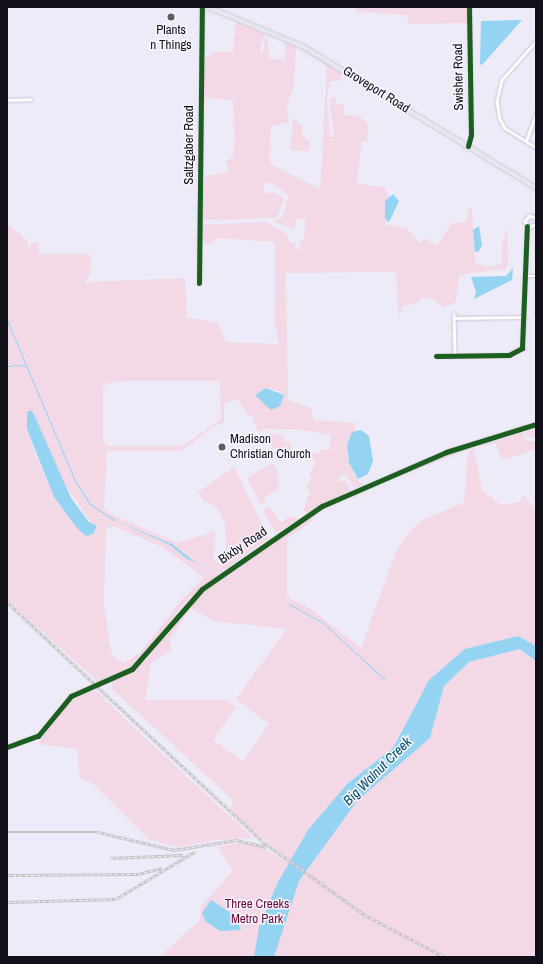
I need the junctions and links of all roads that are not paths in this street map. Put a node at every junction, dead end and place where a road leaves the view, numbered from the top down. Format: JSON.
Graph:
{"nodes":[{"id":1,"x":202,"y":7,"type":"edge"},
{"id":2,"x":208,"y":7,"type":"edge"},
{"id":3,"x":469,"y":7,"type":"edge"},
{"id":4,"x":536,"y":42,"type":"edge"},
{"id":5,"x":30,"y":99,"type":"dead end"},
{"id":6,"x":7,"y":100,"type":"edge"},
{"id":7,"x":536,"y":114,"type":"edge"},
{"id":8,"x":526,"y":141,"type":"junction"},
{"id":9,"x":468,"y":146,"type":"junction"},
{"id":10,"x":536,"y":147,"type":"edge"},
{"id":11,"x":536,"y":188,"type":"edge"},
{"id":12,"x":536,"y":219,"type":"edge"},
{"id":13,"x":536,"y":224,"type":"edge"},
{"id":14,"x":527,"y":226,"type":"junction"},
{"id":15,"x":524,"y":276,"type":"junction"},
{"id":16,"x":536,"y":276,"type":"edge"},
{"id":17,"x":199,"y":283,"type":"dead end"},
{"id":18,"x":524,"y":317,"type":"junction"},
{"id":19,"x":436,"y":356,"type":"dead end"},
{"id":20,"x":455,"y":356,"type":"junction"},
{"id":21,"x":536,"y":424,"type":"edge"},
{"id":22,"x":7,"y":747,"type":"edge"}],
"edges":[{"from":1,"to":17,"type":"street","name":"Saltzgaber Road"},
{"from":2,"to":9,"type":"main road","name":"Groveport Road"},
{"from":3,"to":9,"type":"street","name":"Swisher Road"},
{"from":4,"to":8,"type":"street"},
{"from":5,"to":6,"type":"street"},
{"from":7,"to":8,"type":"street"},
{"from":8,"to":10,"type":"street"},
{"from":9,"to":11,"type":"main road","name":"Groveport Road"},
{"from":12,"to":14,"type":"street"},
{"from":13,"to":14,"type":"street"},
{"from":14,"to":15,"type":"street"},
{"from":15,"to":16,"type":"street"},
{"from":15,"to":18,"type":"street"},
{"from":18,"to":20,"type":"street"},
{"from":18,"to":20,"type":"street"},
{"from":19,"to":20,"type":"street"},
{"from":21,"to":22,"type":"street","name":"Bixby Road"}]}
